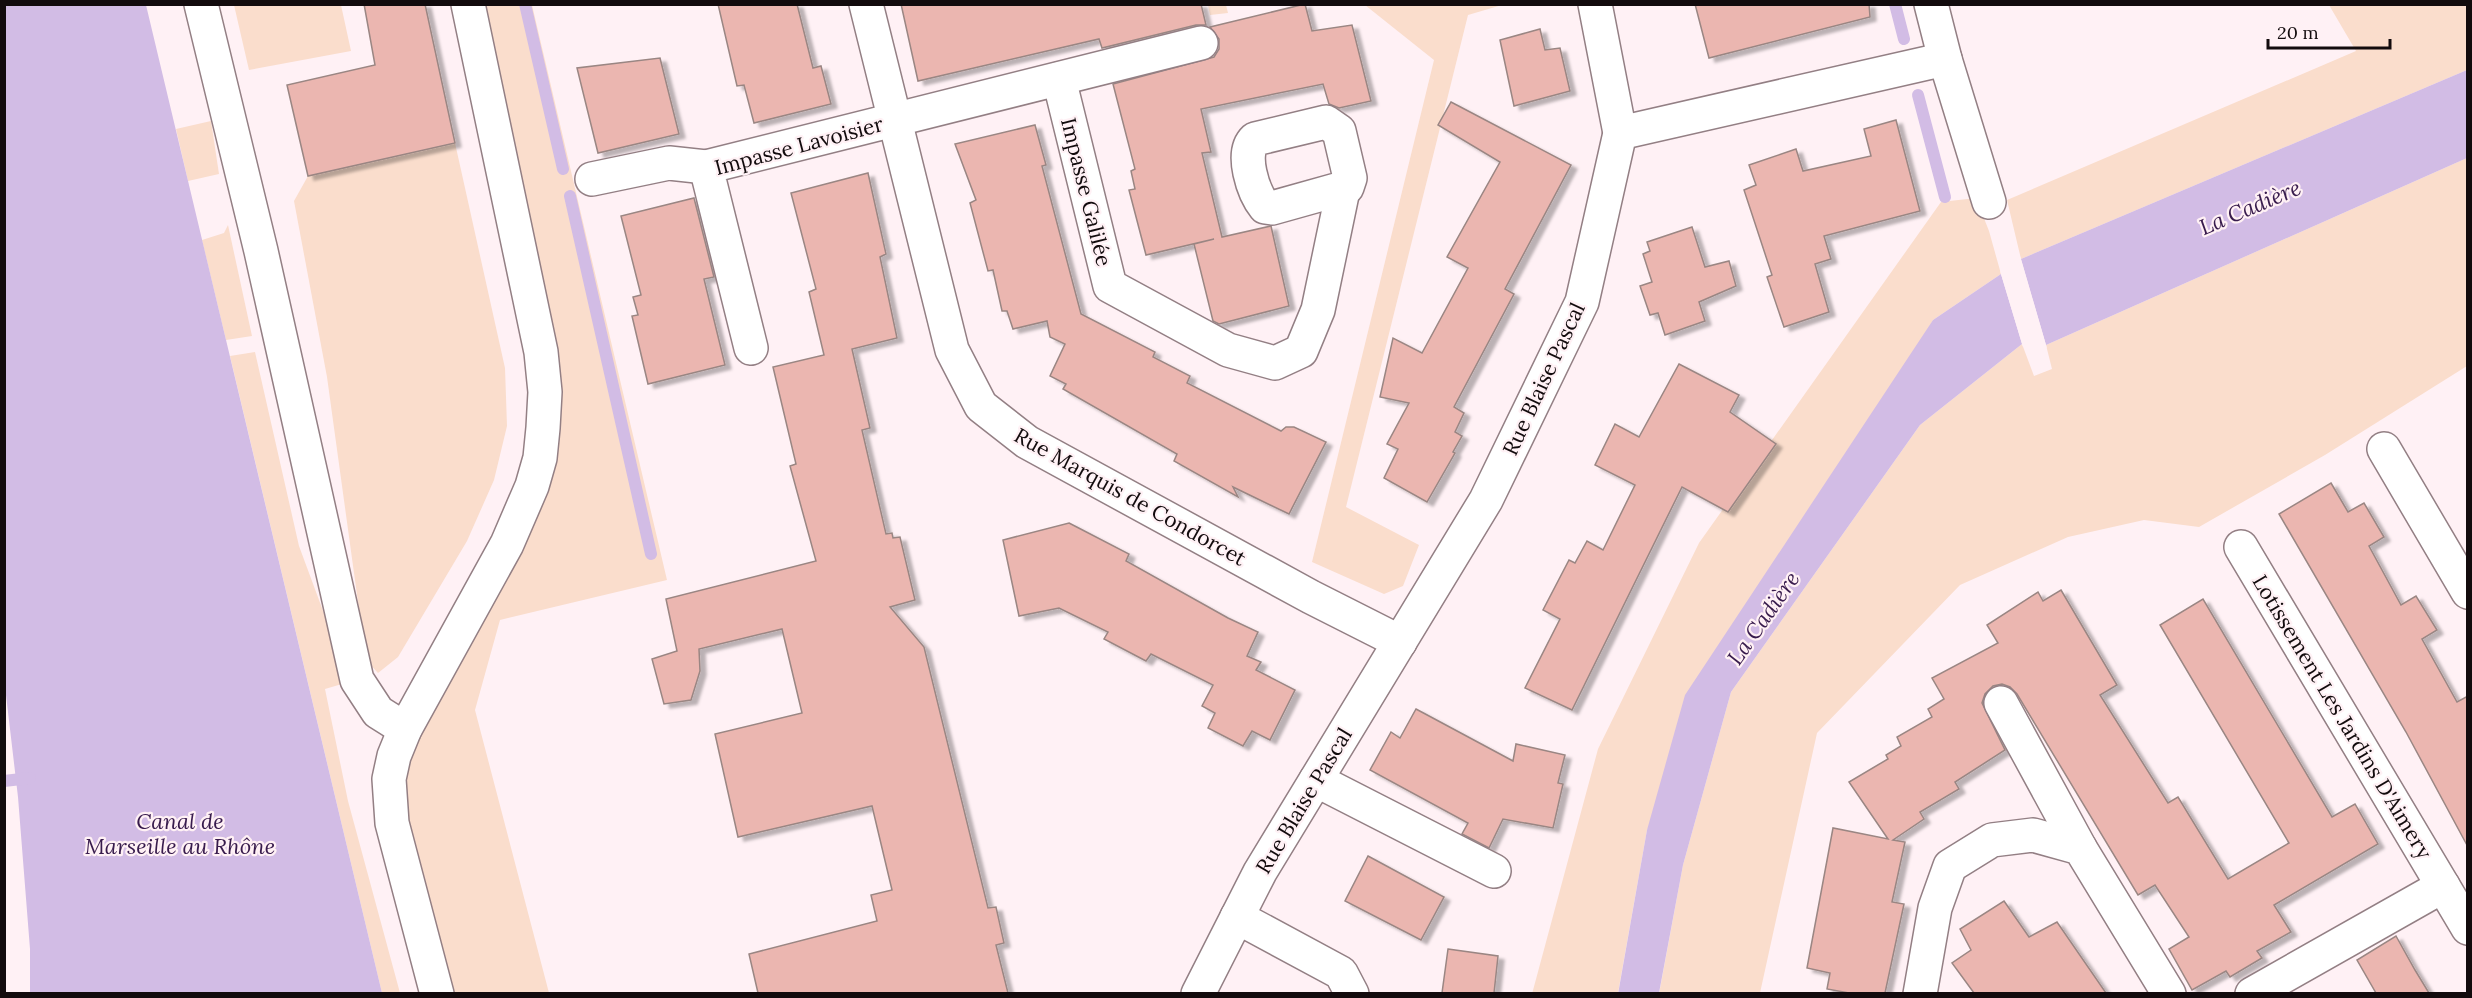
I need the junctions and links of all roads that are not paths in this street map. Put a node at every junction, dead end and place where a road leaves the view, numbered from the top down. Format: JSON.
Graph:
{"nodes":[{"id":1,"x":201,"y":4,"type":"edge"},
{"id":2,"x":468,"y":4,"type":"edge"},
{"id":3,"x":866,"y":4,"type":"edge"},
{"id":4,"x":1595,"y":4,"type":"edge"},
{"id":5,"x":1931,"y":4,"type":"edge"},
{"id":6,"x":1201,"y":43,"type":"dead end"},
{"id":7,"x":1945,"y":59,"type":"junction"},
{"id":8,"x":1059,"y":79,"type":"junction"},
{"id":9,"x":895,"y":121,"type":"junction"},
{"id":10,"x":1620,"y":133,"type":"junction"},
{"id":11,"x":706,"y":167,"type":"junction"},
{"id":12,"x":592,"y":179,"type":"dead end"},
{"id":13,"x":1343,"y":190,"type":"dead end"},
{"id":14,"x":1989,"y":202,"type":"dead end"},
{"id":15,"x":751,"y":348,"type":"dead end"},
{"id":16,"x":2384,"y":449,"type":"dead end"},
{"id":17,"x":2241,"y":547,"type":"dead end"},
{"id":18,"x":2468,"y":592,"type":"edge"},
{"id":19,"x":1400,"y":642,"type":"junction"},
{"id":20,"x":2001,"y":703,"type":"dead end"},
{"id":21,"x":405,"y":729,"type":"junction"},
{"id":22,"x":1316,"y":780,"type":"junction"},
{"id":23,"x":2080,"y":848,"type":"junction"},
{"id":24,"x":1494,"y":871,"type":"dead end"},
{"id":25,"x":2443,"y":886,"type":"junction"},
{"id":26,"x":1237,"y":917,"type":"junction"},
{"id":27,"x":2468,"y":928,"type":"edge"},
{"id":28,"x":437,"y":993,"type":"edge"},
{"id":29,"x":1198,"y":993,"type":"edge"},
{"id":30,"x":1352,"y":993,"type":"edge"},
{"id":31,"x":1920,"y":993,"type":"edge"},
{"id":32,"x":2169,"y":993,"type":"edge"},
{"id":33,"x":2252,"y":993,"type":"edge"}],
"edges":[{"from":1,"to":21,"type":"street"},
{"from":2,"to":21,"type":"street"},
{"from":3,"to":9,"type":"street","name":"Rue Marquis de Condorcet"},
{"from":4,"to":10,"type":"street"},
{"from":5,"to":7,"type":"street"},
{"from":6,"to":8,"type":"street"},
{"from":7,"to":10,"type":"street"},
{"from":7,"to":14,"type":"street"},
{"from":8,"to":9,"type":"street"},
{"from":8,"to":13,"type":"street","name":"Impasse Galilée"},
{"from":9,"to":11,"type":"street","name":"Impasse Lavoisier"},
{"from":9,"to":19,"type":"street","name":"Rue Marquis de Condorcet"},
{"from":10,"to":19,"type":"street","name":"Rue Blaise Pascal"},
{"from":11,"to":12,"type":"street"},
{"from":11,"to":15,"type":"street","name":"Impasse Lavoisier"},
{"from":16,"to":18,"type":"street"},
{"from":17,"to":25,"type":"street","name":"Lotissement Les Jardins D'Aimery"},
{"from":19,"to":22,"type":"street","name":"Rue Blaise Pascal"},
{"from":20,"to":23,"type":"street"},
{"from":21,"to":28,"type":"street"},
{"from":22,"to":24,"type":"street"},
{"from":22,"to":26,"type":"street","name":"Rue Blaise Pascal"},
{"from":23,"to":31,"type":"street"},
{"from":23,"to":32,"type":"street"},
{"from":25,"to":27,"type":"street","name":"Lotissement Les Jardins D'Aimery"},
{"from":25,"to":33,"type":"street"},
{"from":26,"to":29,"type":"street","name":"Rue Blaise Pascal"},
{"from":26,"to":30,"type":"street"}]}
